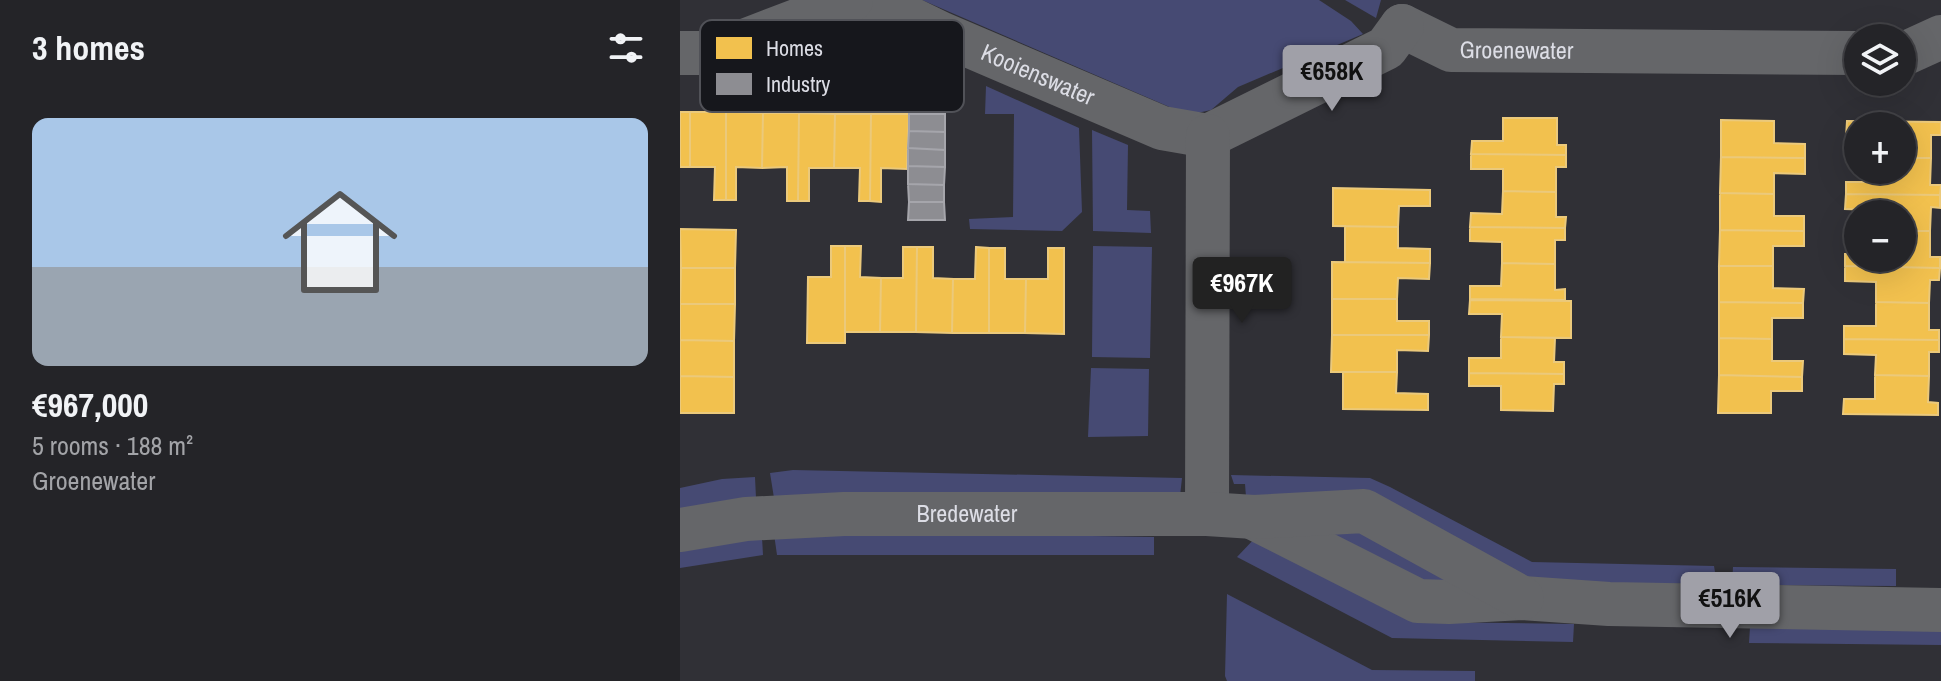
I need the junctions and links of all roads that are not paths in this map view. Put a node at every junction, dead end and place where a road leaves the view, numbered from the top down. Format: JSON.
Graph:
{"nodes":[{"id":1,"x":851,"y":0,"type":"edge"},
{"id":2,"x":872,"y":0,"type":"edge"},
{"id":3,"x":1402,"y":13,"type":"edge"},
{"id":4,"x":799,"y":20,"type":"edge"},
{"id":5,"x":913,"y":20,"type":"edge"},
{"id":6,"x":1941,"y":37,"type":"edge"},
{"id":7,"x":964,"y":43,"type":"edge"},
{"id":8,"x":1916,"y":47,"type":"edge"},
{"id":9,"x":1844,"y":53,"type":"edge"},
{"id":10,"x":1208,"y":136,"type":"junction"},
{"id":11,"x":1207,"y":514,"type":"junction"},
{"id":12,"x":680,"y":530,"type":"edge"},
{"id":13,"x":1941,"y":610,"type":"edge"}],
"edges":[{"from":1,"to":4,"type":"street"},
{"from":2,"to":5,"type":"street","name":"Kooienswater"},
{"from":3,"to":9,"type":"street","name":"Groenewater"},
{"from":3,"to":10,"type":"street","name":"Groenewater"},
{"from":6,"to":8,"type":"street"},
{"from":7,"to":10,"type":"street","name":"Kooienswater"},
{"from":10,"to":11,"type":"street"},
{"from":11,"to":12,"type":"street","name":"Bredewater"},
{"from":11,"to":13,"type":"street","name":"Bredewater"}]}
